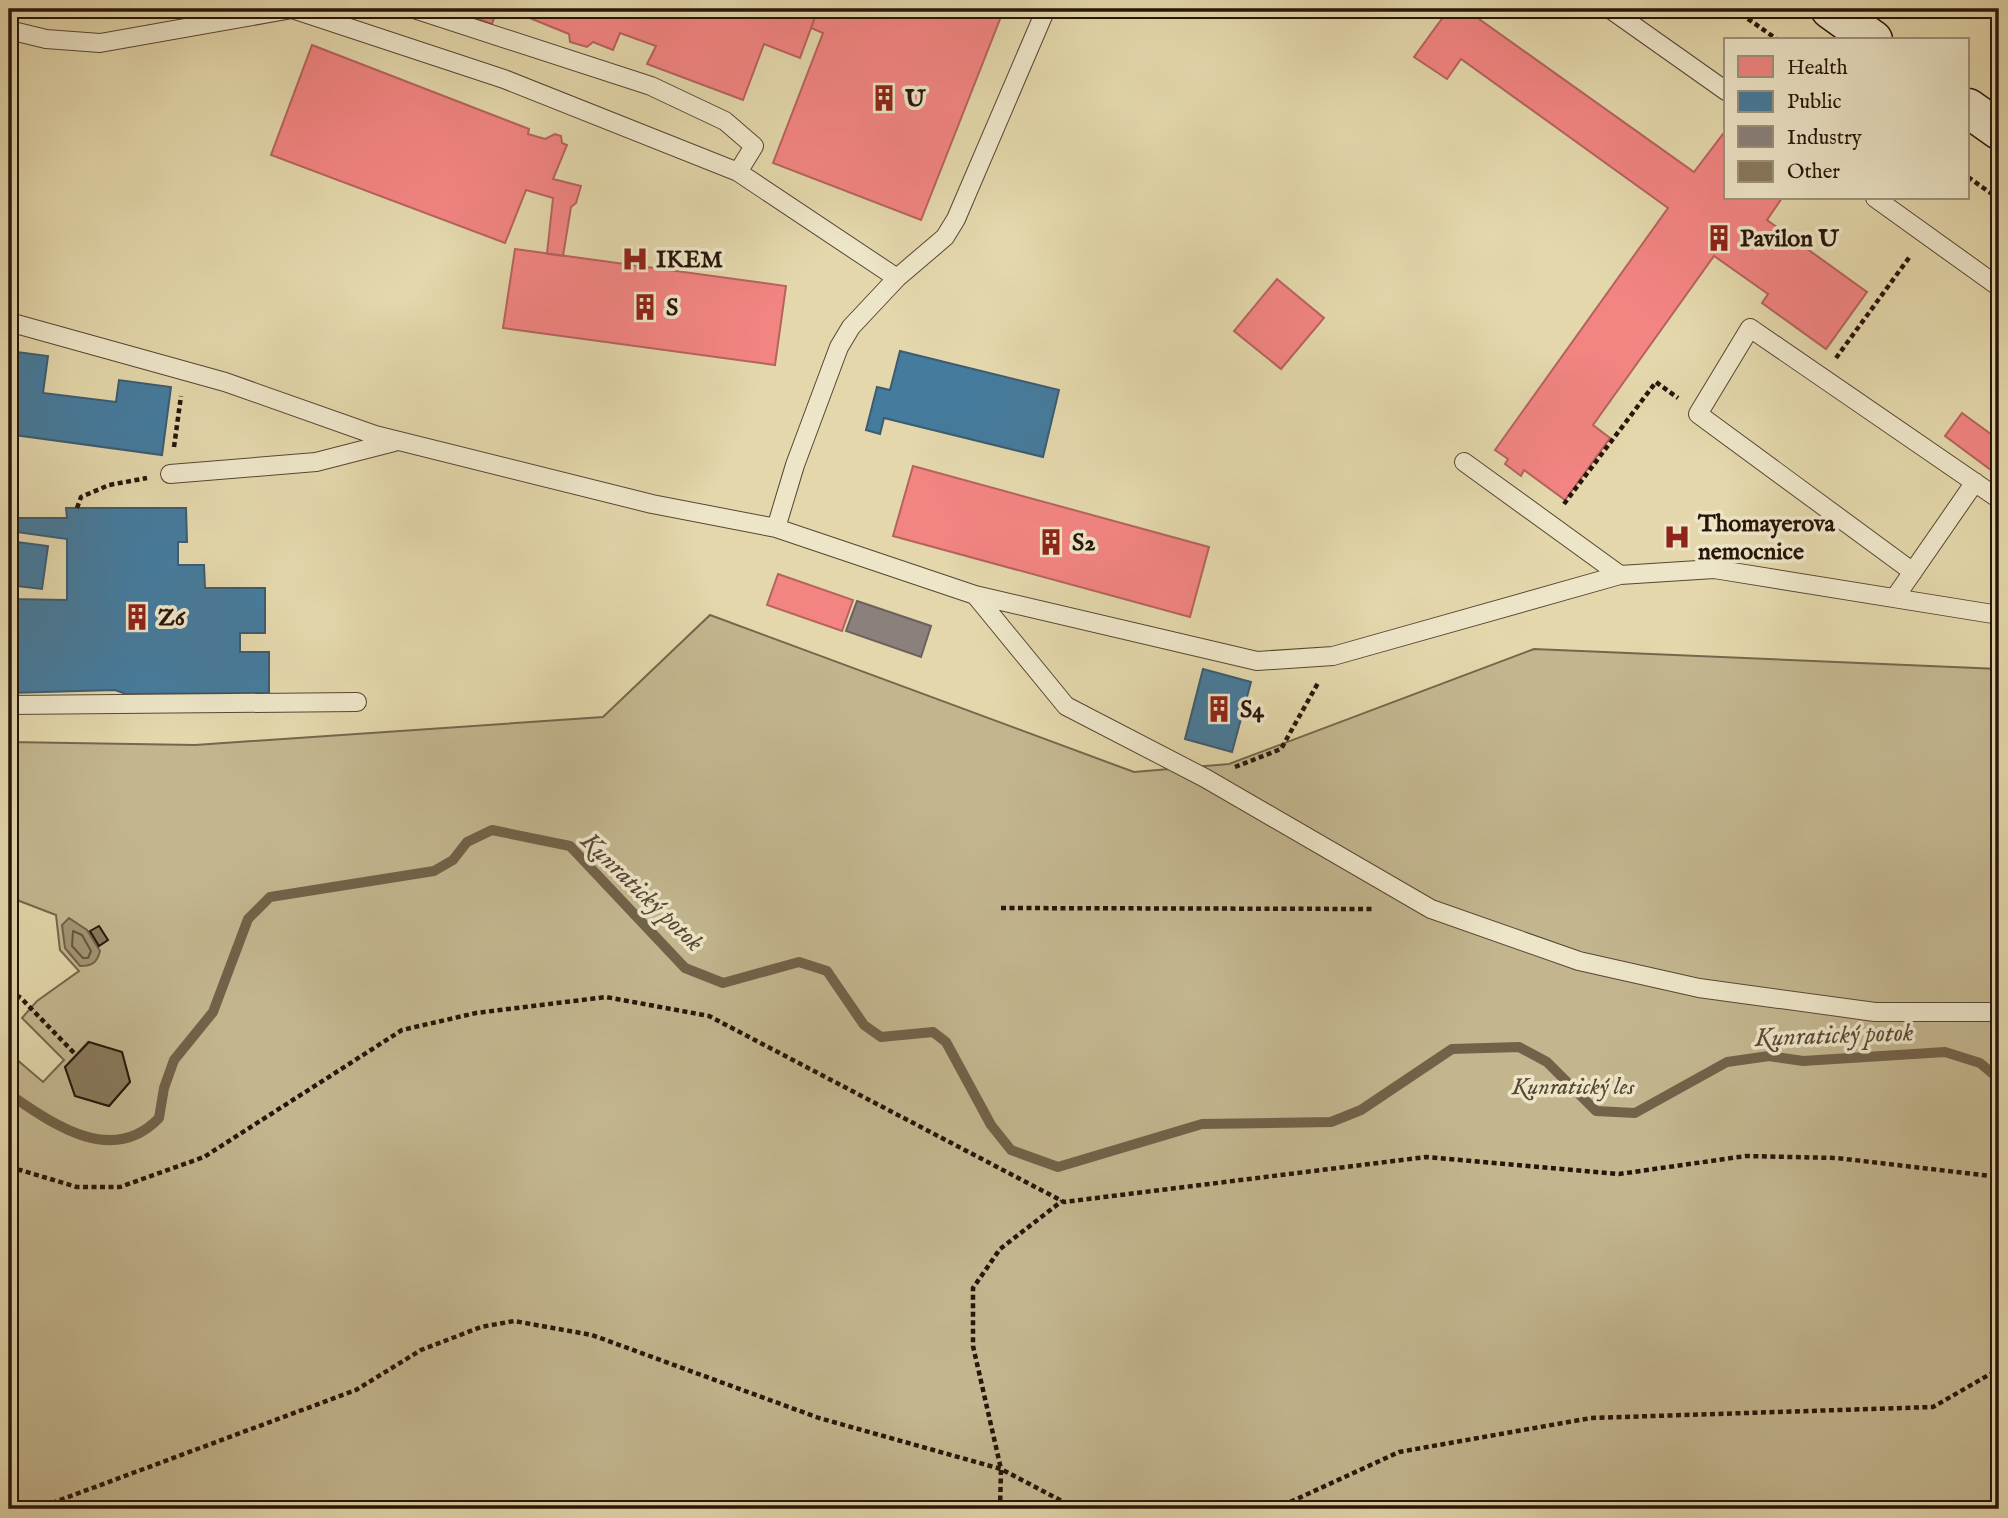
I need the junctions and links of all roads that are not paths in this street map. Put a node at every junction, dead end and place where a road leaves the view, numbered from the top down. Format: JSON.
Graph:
{"nodes":[{"id":1,"x":414,"y":9,"type":"edge"},
{"id":2,"x":1046,"y":9,"type":"edge"},
{"id":3,"x":1610,"y":9,"type":"edge"},
{"id":4,"x":1830,"y":9,"type":"edge"},
{"id":5,"x":9,"y":30,"type":"edge"},
{"id":6,"x":1870,"y":38,"type":"edge"},
{"id":7,"x":1724,"y":90,"type":"edge"},
{"id":8,"x":1969,"y":109,"type":"edge"},
{"id":9,"x":1999,"y":130,"type":"edge"},
{"id":10,"x":738,"y":172,"type":"junction"},
{"id":11,"x":1878,"y":200,"type":"edge"},
{"id":12,"x":897,"y":278,"type":"junction"},
{"id":13,"x":1999,"y":286,"type":"edge"},
{"id":14,"x":9,"y":322,"type":"edge"},
{"id":15,"x":397,"y":441,"type":"junction"},
{"id":16,"x":1464,"y":462,"type":"dead end"},
{"id":17,"x":170,"y":474,"type":"dead end"},
{"id":18,"x":1975,"y":482,"type":"junction"},
{"id":19,"x":1999,"y":499,"type":"edge"},
{"id":20,"x":776,"y":528,"type":"junction"},
{"id":21,"x":1913,"y":572,"type":"junction"},
{"id":22,"x":1620,"y":575,"type":"junction"},
{"id":23,"x":975,"y":595,"type":"junction"},
{"id":24,"x":1896,"y":596,"type":"junction"},
{"id":25,"x":1999,"y":615,"type":"edge"},
{"id":26,"x":357,"y":702,"type":"dead end"},
{"id":27,"x":9,"y":705,"type":"edge"},
{"id":28,"x":1999,"y":1012,"type":"edge"}],
"edges":[{"from":1,"to":10,"type":"lane"},
{"from":2,"to":12,"type":"lane"},
{"from":3,"to":7,"type":"lane"},
{"from":4,"to":6,"type":"main road"},
{"from":5,"to":10,"type":"lane"},
{"from":8,"to":9,"type":"main road"},
{"from":10,"to":12,"type":"lane"},
{"from":11,"to":13,"type":"lane"},
{"from":12,"to":20,"type":"lane"},
{"from":14,"to":15,"type":"lane"},
{"from":15,"to":17,"type":"lane"},
{"from":15,"to":20,"type":"lane"},
{"from":16,"to":22,"type":"lane"},
{"from":18,"to":19,"type":"lane"},
{"from":18,"to":21,"type":"lane"},
{"from":18,"to":21,"type":"lane"},
{"from":20,"to":23,"type":"lane"},
{"from":21,"to":24,"type":"lane"},
{"from":22,"to":23,"type":"lane"},
{"from":22,"to":24,"type":"lane"},
{"from":23,"to":28,"type":"lane"},
{"from":24,"to":25,"type":"lane"},
{"from":26,"to":27,"type":"lane"}]}
